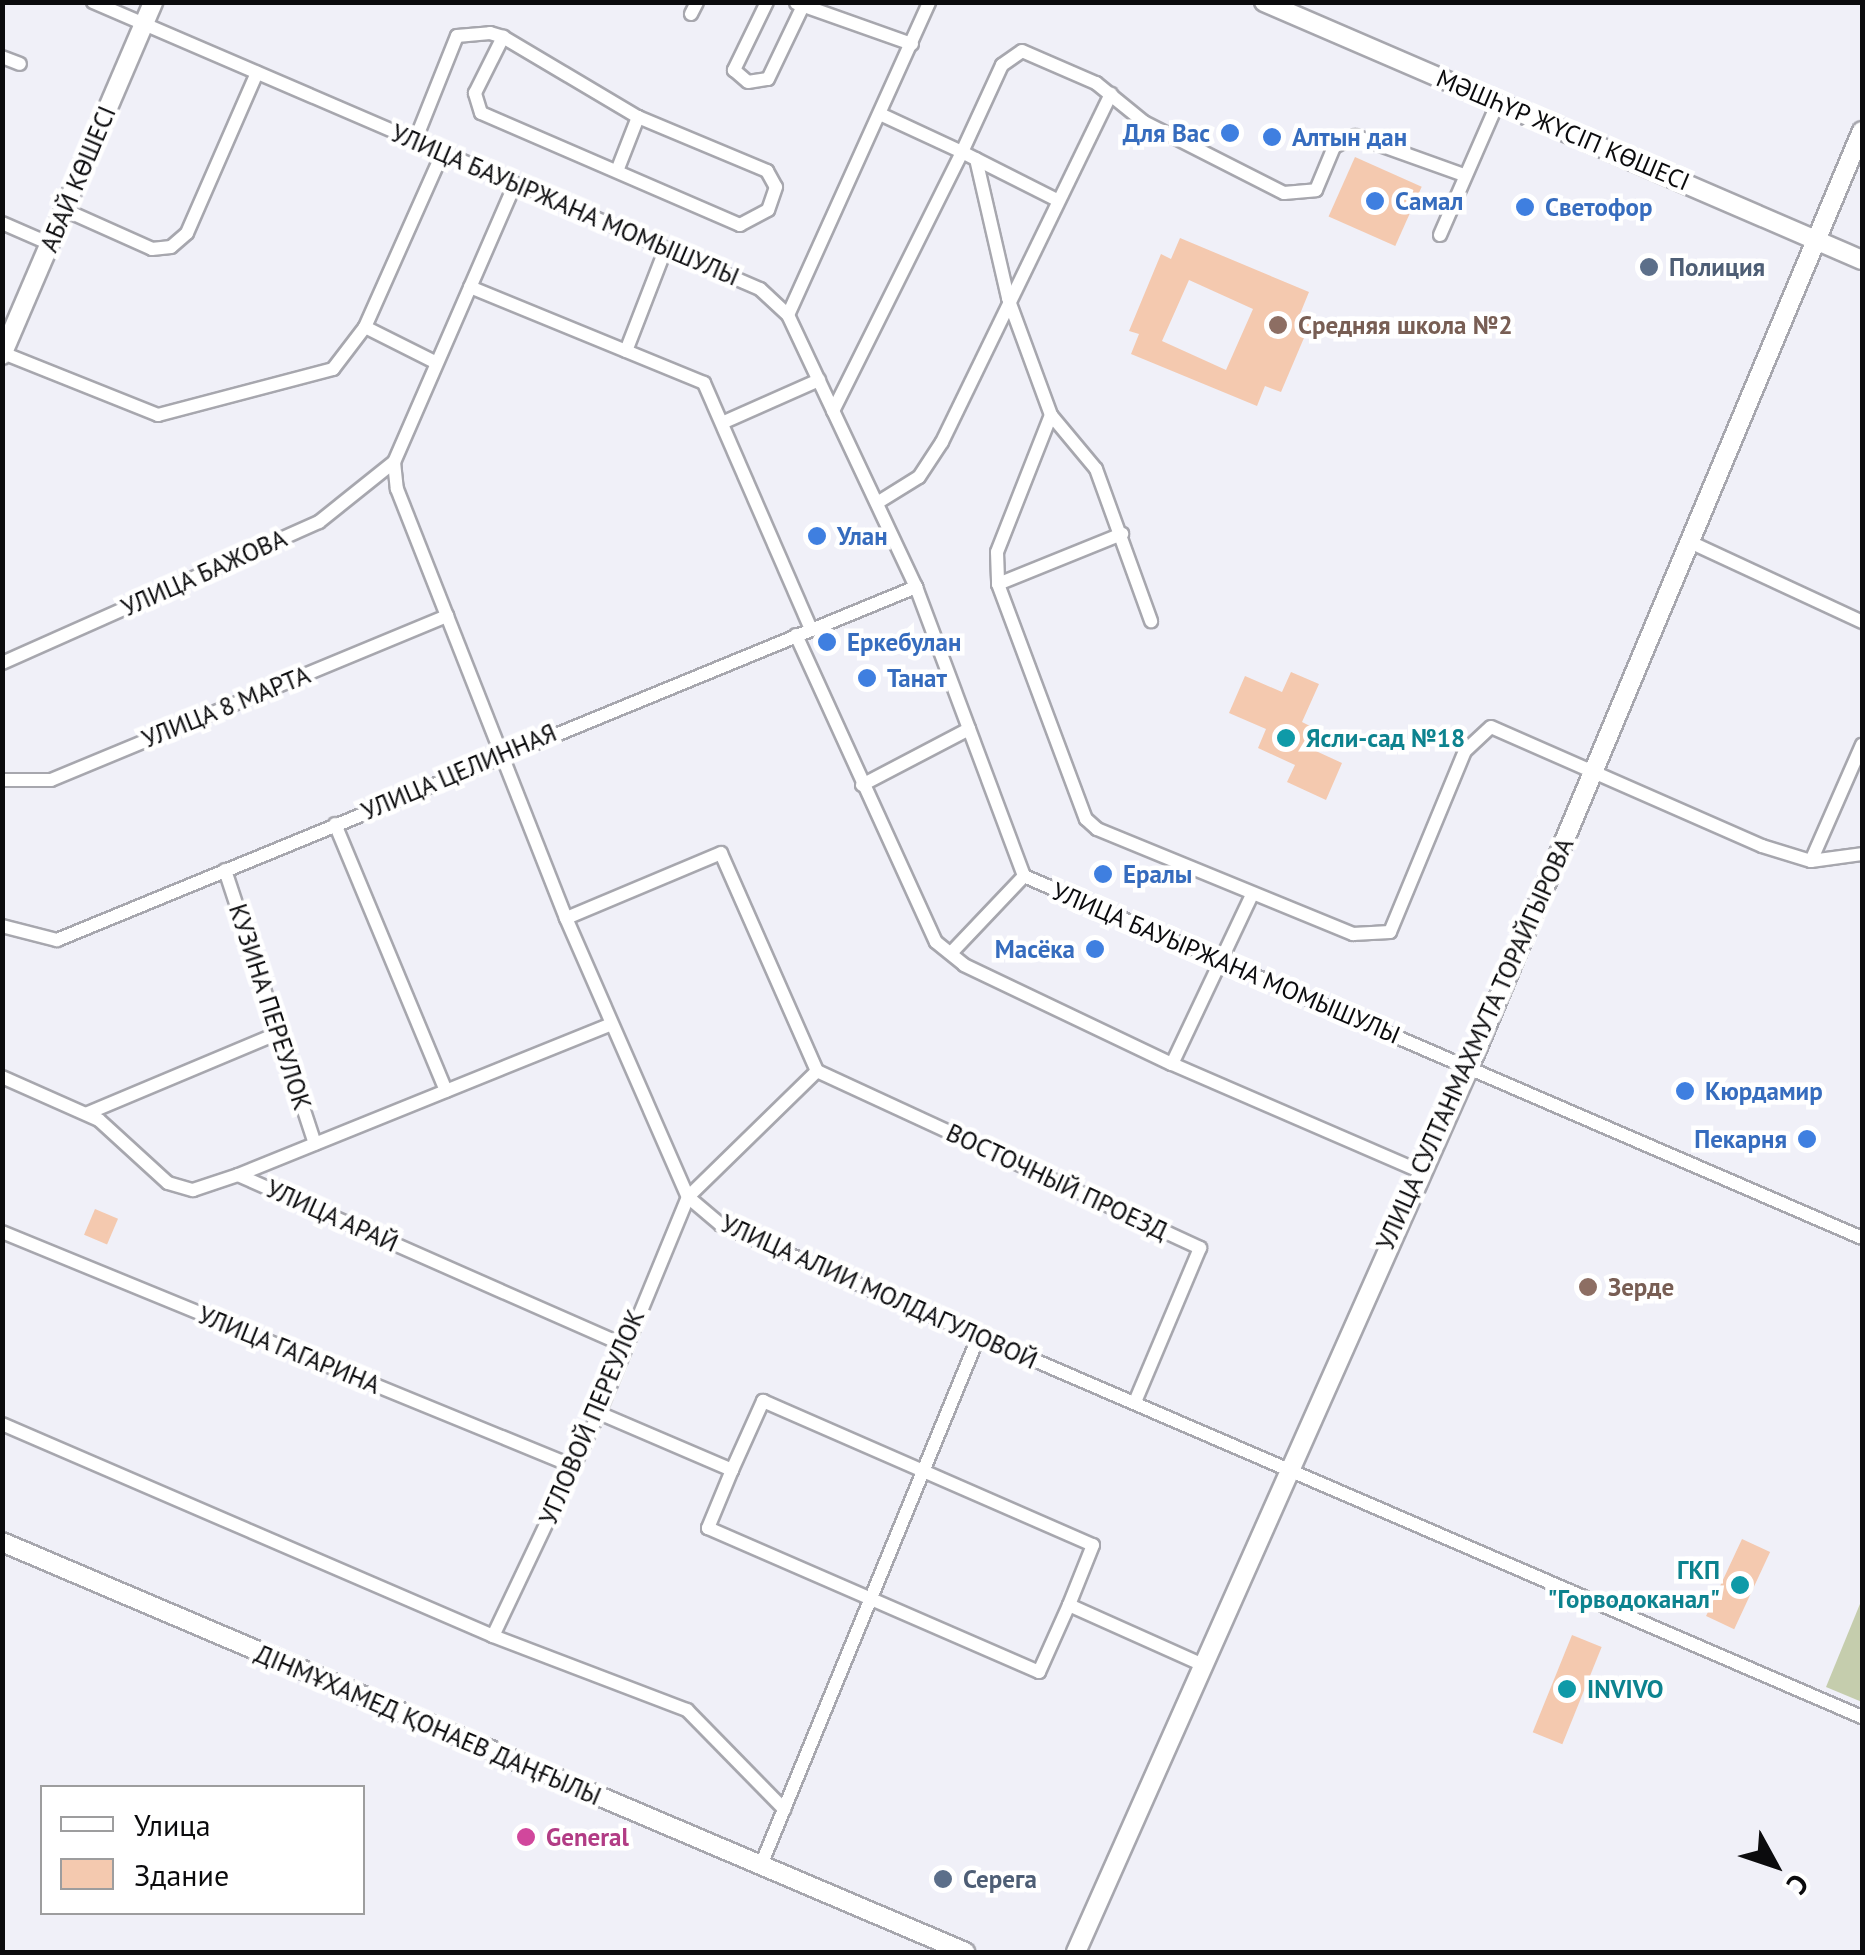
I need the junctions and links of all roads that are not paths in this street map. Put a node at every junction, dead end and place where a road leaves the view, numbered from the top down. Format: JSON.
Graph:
{"nodes":[{"id":1,"x":93,"y":2,"type":"edge"},
{"id":2,"x":153,"y":2,"type":"edge"},
{"id":3,"x":767,"y":2,"type":"edge"},
{"id":4,"x":1264,"y":2,"type":"edge"},
{"id":5,"x":799,"y":4,"type":"edge"},
{"id":6,"x":924,"y":4,"type":"edge"},
{"id":7,"x":144,"y":24,"type":"junction"},
{"id":8,"x":503,"y":37,"type":"junction"},
{"id":9,"x":912,"y":44,"type":"junction"},
{"id":10,"x":2,"y":56,"type":"edge"},
{"id":11,"x":20,"y":64,"type":"dead end"},
{"id":12,"x":257,"y":73,"type":"junction"},
{"id":13,"x":1111,"y":94,"type":"junction"},
{"id":14,"x":1498,"y":102,"type":"junction"},
{"id":15,"x":880,"y":114,"type":"junction"},
{"id":16,"x":638,"y":117,"type":"junction"},
{"id":17,"x":1862,"y":130,"type":"edge"},
{"id":18,"x":415,"y":141,"type":"junction"},
{"id":19,"x":442,"y":152,"type":"junction"},
{"id":20,"x":962,"y":152,"type":"junction"},
{"id":21,"x":976,"y":159,"type":"junction"},
{"id":22,"x":617,"y":171,"type":"junction"},
{"id":23,"x":1464,"y":175,"type":"junction"},
{"id":24,"x":515,"y":184,"type":"junction"},
{"id":25,"x":1057,"y":200,"type":"junction"},
{"id":26,"x":64,"y":210,"type":"junction"},
{"id":27,"x":2,"y":222,"type":"edge"},
{"id":28,"x":1440,"y":234,"type":"dead end"},
{"id":29,"x":1818,"y":239,"type":"junction"},
{"id":30,"x":50,"y":244,"type":"junction"},
{"id":31,"x":666,"y":248,"type":"junction"},
{"id":32,"x":1862,"y":260,"type":"edge"},
{"id":33,"x":470,"y":287,"type":"junction"},
{"id":34,"x":1008,"y":298,"type":"junction"},
{"id":35,"x":788,"y":315,"type":"junction"},
{"id":36,"x":365,"y":327,"type":"junction"},
{"id":37,"x":626,"y":352,"type":"junction"},
{"id":38,"x":3,"y":354,"type":"edge"},
{"id":39,"x":437,"y":362,"type":"junction"},
{"id":40,"x":819,"y":380,"type":"junction"},
{"id":41,"x":833,"y":411,"type":"junction"},
{"id":42,"x":1051,"y":415,"type":"junction"},
{"id":43,"x":724,"y":422,"type":"junction"},
{"id":44,"x":394,"y":462,"type":"junction"},
{"id":45,"x":877,"y":504,"type":"junction"},
{"id":46,"x":1122,"y":534,"type":"junction"},
{"id":47,"x":1690,"y":542,"type":"junction"},
{"id":48,"x":998,"y":584,"type":"junction"},
{"id":49,"x":916,"y":586,"type":"junction"},
{"id":50,"x":447,"y":616,"type":"junction"},
{"id":51,"x":1151,"y":621,"type":"dead end"},
{"id":52,"x":1862,"y":622,"type":"edge"},
{"id":53,"x":810,"y":629,"type":"junction"},
{"id":54,"x":796,"y":635,"type":"junction"},
{"id":55,"x":2,"y":663,"type":"edge"},
{"id":56,"x":969,"y":729,"type":"junction"},
{"id":57,"x":1862,"y":745,"type":"edge"},
{"id":58,"x":502,"y":754,"type":"junction"},
{"id":59,"x":1595,"y":768,"type":"junction"},
{"id":60,"x":2,"y":780,"type":"edge"},
{"id":61,"x":862,"y":785,"type":"junction"},
{"id":62,"x":335,"y":824,"type":"junction"},
{"id":63,"x":1862,"y":854,"type":"edge"},
{"id":64,"x":1811,"y":861,"type":"junction"},
{"id":65,"x":225,"y":870,"type":"junction"},
{"id":66,"x":1024,"y":876,"type":"junction"},
{"id":67,"x":1252,"y":895,"type":"junction"},
{"id":68,"x":566,"y":918,"type":"junction"},
{"id":69,"x":2,"y":926,"type":"edge"},
{"id":70,"x":951,"y":954,"type":"junction"},
{"id":71,"x":1221,"y":960,"type":"junction"},
{"id":72,"x":611,"y":1024,"type":"junction"},
{"id":73,"x":278,"y":1033,"type":"junction"},
{"id":74,"x":1172,"y":1064,"type":"junction"},
{"id":75,"x":1469,"y":1068,"type":"junction"},
{"id":76,"x":817,"y":1071,"type":"junction"},
{"id":77,"x":2,"y":1077,"type":"edge"},
{"id":78,"x":446,"y":1091,"type":"junction"},
{"id":79,"x":88,"y":1113,"type":"junction"},
{"id":80,"x":314,"y":1144,"type":"junction"},
{"id":81,"x":1421,"y":1172,"type":"junction"},
{"id":82,"x":238,"y":1175,"type":"junction"},
{"id":83,"x":688,"y":1197,"type":"junction"},
{"id":84,"x":2,"y":1232,"type":"edge"},
{"id":85,"x":1862,"y":1238,"type":"edge"},
{"id":86,"x":978,"y":1338,"type":"junction"},
{"id":87,"x":621,"y":1344,"type":"junction"},
{"id":88,"x":1134,"y":1402,"type":"junction"},
{"id":89,"x":599,"y":1413,"type":"junction"},
{"id":90,"x":2,"y":1424,"type":"edge"},
{"id":91,"x":1288,"y":1465,"type":"junction"},
{"id":92,"x":575,"y":1467,"type":"junction"},
{"id":93,"x":732,"y":1470,"type":"junction"},
{"id":94,"x":923,"y":1472,"type":"junction"},
{"id":95,"x":2,"y":1542,"type":"edge"},
{"id":96,"x":871,"y":1597,"type":"junction"},
{"id":97,"x":1069,"y":1605,"type":"junction"},
{"id":98,"x":493,"y":1636,"type":"junction"},
{"id":99,"x":1202,"y":1664,"type":"junction"},
{"id":100,"x":1862,"y":1717,"type":"edge"},
{"id":101,"x":784,"y":1809,"type":"junction"},
{"id":102,"x":761,"y":1865,"type":"junction"},
{"id":103,"x":965,"y":1952,"type":"edge"},
{"id":104,"x":1076,"y":1952,"type":"edge"}],
"edges":[{"from":1,"to":7,"type":"street","name":"УЛИЦА БАУЫРЖАНА МОМЫШУЛЫ"},
{"from":2,"to":7,"type":"street","name":"АБАЙ КӨШЕСІ"},
{"from":3,"to":5,"type":"street"},
{"from":4,"to":14,"type":"street","name":"МӘШҺҮР ЖҮСІП КӨШЕСІ"},
{"from":5,"to":9,"type":"street"},
{"from":6,"to":9,"type":"street"},
{"from":7,"to":12,"type":"street","name":"УЛИЦА БАУЫРЖАНА МОМЫШУЛЫ"},
{"from":7,"to":26,"type":"street","name":"АБАЙ КӨШЕСІ"},
{"from":8,"to":16,"type":"street"},
{"from":8,"to":18,"type":"street"},
{"from":8,"to":22,"type":"street"},
{"from":9,"to":15,"type":"street"},
{"from":10,"to":11,"type":"street"},
{"from":12,"to":18,"type":"street","name":"УЛИЦА БАУЫРЖАНА МОМЫШУЛЫ"},
{"from":12,"to":26,"type":"street"},
{"from":13,"to":20,"type":"street"},
{"from":13,"to":23,"type":"street"},
{"from":13,"to":25,"type":"street"},
{"from":14,"to":23,"type":"street"},
{"from":14,"to":29,"type":"street","name":"МӘШҺҮР ЖҮСІП КӨШЕСІ"},
{"from":15,"to":20,"type":"street"},
{"from":15,"to":35,"type":"street"},
{"from":16,"to":22,"type":"street"},
{"from":16,"to":22,"type":"street"},
{"from":17,"to":29,"type":"street","name":"УЛИЦА СУЛТАНМАХМУТА ТОРАЙГЫРОВА"},
{"from":18,"to":19,"type":"street","name":"УЛИЦА БАУЫРЖАНА МОМЫШУЛЫ"},
{"from":19,"to":24,"type":"street","name":"УЛИЦА БАУЫРЖАНА МОМЫШУЛЫ"},
{"from":19,"to":36,"type":"street"},
{"from":20,"to":21,"type":"street"},
{"from":20,"to":41,"type":"street"},
{"from":21,"to":25,"type":"street"},
{"from":21,"to":34,"type":"street"},
{"from":23,"to":28,"type":"street"},
{"from":24,"to":31,"type":"street","name":"УЛИЦА БАУЫРЖАНА МОМЫШУЛЫ"},
{"from":24,"to":33,"type":"street"},
{"from":25,"to":34,"type":"street"},
{"from":26,"to":30,"type":"street","name":"АБАЙ КӨШЕСІ"},
{"from":27,"to":30,"type":"street"},
{"from":29,"to":32,"type":"street","name":"МӘШҺҮР ЖҮСІП КӨШЕСІ"},
{"from":29,"to":47,"type":"street","name":"УЛИЦА СУЛТАНМАХМУТА ТОРАЙГЫРОВА"},
{"from":30,"to":38,"type":"street","name":"АБАЙ КӨШЕСІ"},
{"from":31,"to":35,"type":"street","name":"УЛИЦА БАУЫРЖАНА МОМЫШУЛЫ"},
{"from":31,"to":37,"type":"street"},
{"from":33,"to":37,"type":"street"},
{"from":33,"to":39,"type":"street"},
{"from":34,"to":42,"type":"street"},
{"from":34,"to":45,"type":"street"},
{"from":35,"to":40,"type":"street","name":"УЛИЦА БАУЫРЖАНА МОМЫШУЛЫ"},
{"from":36,"to":38,"type":"street"},
{"from":36,"to":39,"type":"street"},
{"from":37,"to":43,"type":"street"},
{"from":39,"to":44,"type":"street"},
{"from":40,"to":41,"type":"street","name":"УЛИЦА БАУЫРЖАНА МОМЫШУЛЫ"},
{"from":40,"to":43,"type":"street"},
{"from":41,"to":45,"type":"street","name":"УЛИЦА БАУЫРЖАНА МОМЫШУЛЫ"},
{"from":42,"to":46,"type":"street"},
{"from":42,"to":48,"type":"street"},
{"from":43,"to":53,"type":"street"},
{"from":44,"to":50,"type":"street","name":"УЛИЦА АЛИИ МОЛДАГУЛОВОЙ"},
{"from":44,"to":55,"type":"street","name":"УЛИЦА БАЖОВА"},
{"from":45,"to":49,"type":"street","name":"УЛИЦА БАУЫРЖАНА МОМЫШУЛЫ"},
{"from":46,"to":48,"type":"street"},
{"from":46,"to":51,"type":"street"},
{"from":47,"to":52,"type":"street"},
{"from":47,"to":59,"type":"street","name":"УЛИЦА СУЛТАНМАХМУТА ТОРАЙГЫРОВА"},
{"from":48,"to":67,"type":"street"},
{"from":49,"to":53,"type":"street","name":"УЛИЦА ЦЕЛИННАЯ"},
{"from":49,"to":56,"type":"street","name":"УЛИЦА БАУЫРЖАНА МОМЫШУЛЫ"},
{"from":50,"to":58,"type":"street","name":"УЛИЦА АЛИИ МОЛДАГУЛОВОЙ"},
{"from":50,"to":60,"type":"street","name":"УЛИЦА 8 МАРТА"},
{"from":53,"to":54,"type":"street","name":"УЛИЦА ЦЕЛИННАЯ"},
{"from":54,"to":58,"type":"street","name":"УЛИЦА ЦЕЛИННАЯ"},
{"from":54,"to":61,"type":"street"},
{"from":56,"to":61,"type":"street"},
{"from":56,"to":66,"type":"street","name":"УЛИЦА БАУЫРЖАНА МОМЫШУЛЫ"},
{"from":57,"to":64,"type":"street"},
{"from":58,"to":62,"type":"street","name":"УЛИЦА ЦЕЛИННАЯ"},
{"from":58,"to":68,"type":"street","name":"УЛИЦА АЛИИ МОЛДАГУЛОВОЙ"},
{"from":59,"to":64,"type":"street"},
{"from":59,"to":67,"type":"street"},
{"from":59,"to":75,"type":"street","name":"УЛИЦА СУЛТАНМАХМУТА ТОРАЙГЫРОВА"},
{"from":61,"to":70,"type":"street"},
{"from":62,"to":65,"type":"street","name":"УЛИЦА ЦЕЛИННАЯ"},
{"from":62,"to":78,"type":"street"},
{"from":63,"to":64,"type":"street"},
{"from":65,"to":69,"type":"street","name":"УЛИЦА ЦЕЛИННАЯ"},
{"from":65,"to":73,"type":"street","name":"КУЗИНА ПЕРЕУЛОК"},
{"from":66,"to":70,"type":"street"},
{"from":66,"to":71,"type":"street","name":"УЛИЦА БАУЫРЖАНА МОМЫШУЛЫ"},
{"from":67,"to":71,"type":"street"},
{"from":68,"to":72,"type":"street","name":"УЛИЦА АЛИИ МОЛДАГУЛОВОЙ"},
{"from":68,"to":76,"type":"street"},
{"from":70,"to":74,"type":"street"},
{"from":71,"to":74,"type":"street"},
{"from":71,"to":75,"type":"street","name":"УЛИЦА БАУЫРЖАНА МОМЫШУЛЫ"},
{"from":72,"to":78,"type":"street"},
{"from":72,"to":83,"type":"street","name":"УЛИЦА АЛИИ МОЛДАГУЛОВОЙ"},
{"from":73,"to":79,"type":"street"},
{"from":73,"to":80,"type":"street","name":"КУЗИНА ПЕРЕУЛОК"},
{"from":74,"to":81,"type":"street"},
{"from":75,"to":81,"type":"street","name":"УЛИЦА СУЛТАНМАХМУТА ТОРАЙГЫРОВА"},
{"from":75,"to":85,"type":"street","name":"УЛИЦА БАУЫРЖАНА МОМЫШУЛЫ"},
{"from":76,"to":83,"type":"street"},
{"from":76,"to":88,"type":"street","name":"ВОСТОЧНЫЙ ПРОЕЗД"},
{"from":77,"to":79,"type":"street","name":"УЛИЦА АРАЙ"},
{"from":78,"to":80,"type":"street"},
{"from":79,"to":82,"type":"street","name":"УЛИЦА АРАЙ"},
{"from":80,"to":82,"type":"street"},
{"from":81,"to":91,"type":"street","name":"УЛИЦА СУЛТАНМАХМУТА ТОРАЙГЫРОВА"},
{"from":82,"to":87,"type":"street","name":"УЛИЦА АРАЙ"},
{"from":83,"to":86,"type":"street","name":"УЛИЦА АЛИИ МОЛДАГУЛОВОЙ"},
{"from":83,"to":87,"type":"street","name":"УГЛОВОЙ ПЕРЕУЛОК"},
{"from":84,"to":92,"type":"street","name":"УЛИЦА ГАГАРИНА"},
{"from":86,"to":88,"type":"street","name":"УЛИЦА АЛИИ МОЛДАГУЛОВОЙ"},
{"from":86,"to":94,"type":"street"},
{"from":87,"to":89,"type":"street","name":"УГЛОВОЙ ПЕРЕУЛОК"},
{"from":88,"to":91,"type":"street","name":"УЛИЦА АЛИИ МОЛДАГУЛОВОЙ"},
{"from":89,"to":92,"type":"street","name":"УГЛОВОЙ ПЕРЕУЛОК"},
{"from":89,"to":93,"type":"street"},
{"from":90,"to":98,"type":"street"},
{"from":91,"to":99,"type":"street","name":"УЛИЦА СУЛТАНМАХМУТА ТОРАЙГЫРОВА"},
{"from":91,"to":100,"type":"street","name":"УЛИЦА АЛИИ МОЛДАГУЛОВОЙ"},
{"from":92,"to":98,"type":"street","name":"УГЛОВОЙ ПЕРЕУЛОК"},
{"from":93,"to":94,"type":"street"},
{"from":93,"to":96,"type":"street"},
{"from":94,"to":96,"type":"street"},
{"from":94,"to":97,"type":"street"},
{"from":95,"to":102,"type":"street","name":"ДІНМҰХАМЕД ҚОНАЕВ ДАҢҒЫЛЫ"},
{"from":96,"to":97,"type":"street"},
{"from":96,"to":101,"type":"street"},
{"from":97,"to":99,"type":"street"},
{"from":98,"to":101,"type":"street"},
{"from":99,"to":104,"type":"street","name":"УЛИЦА СУЛТАНМАХМУТА ТОРАЙГЫРОВА"},
{"from":101,"to":102,"type":"street"},
{"from":102,"to":103,"type":"street","name":"ДІНМҰХАМЕД ҚОНАЕВ ДАҢҒЫЛЫ"}]}
